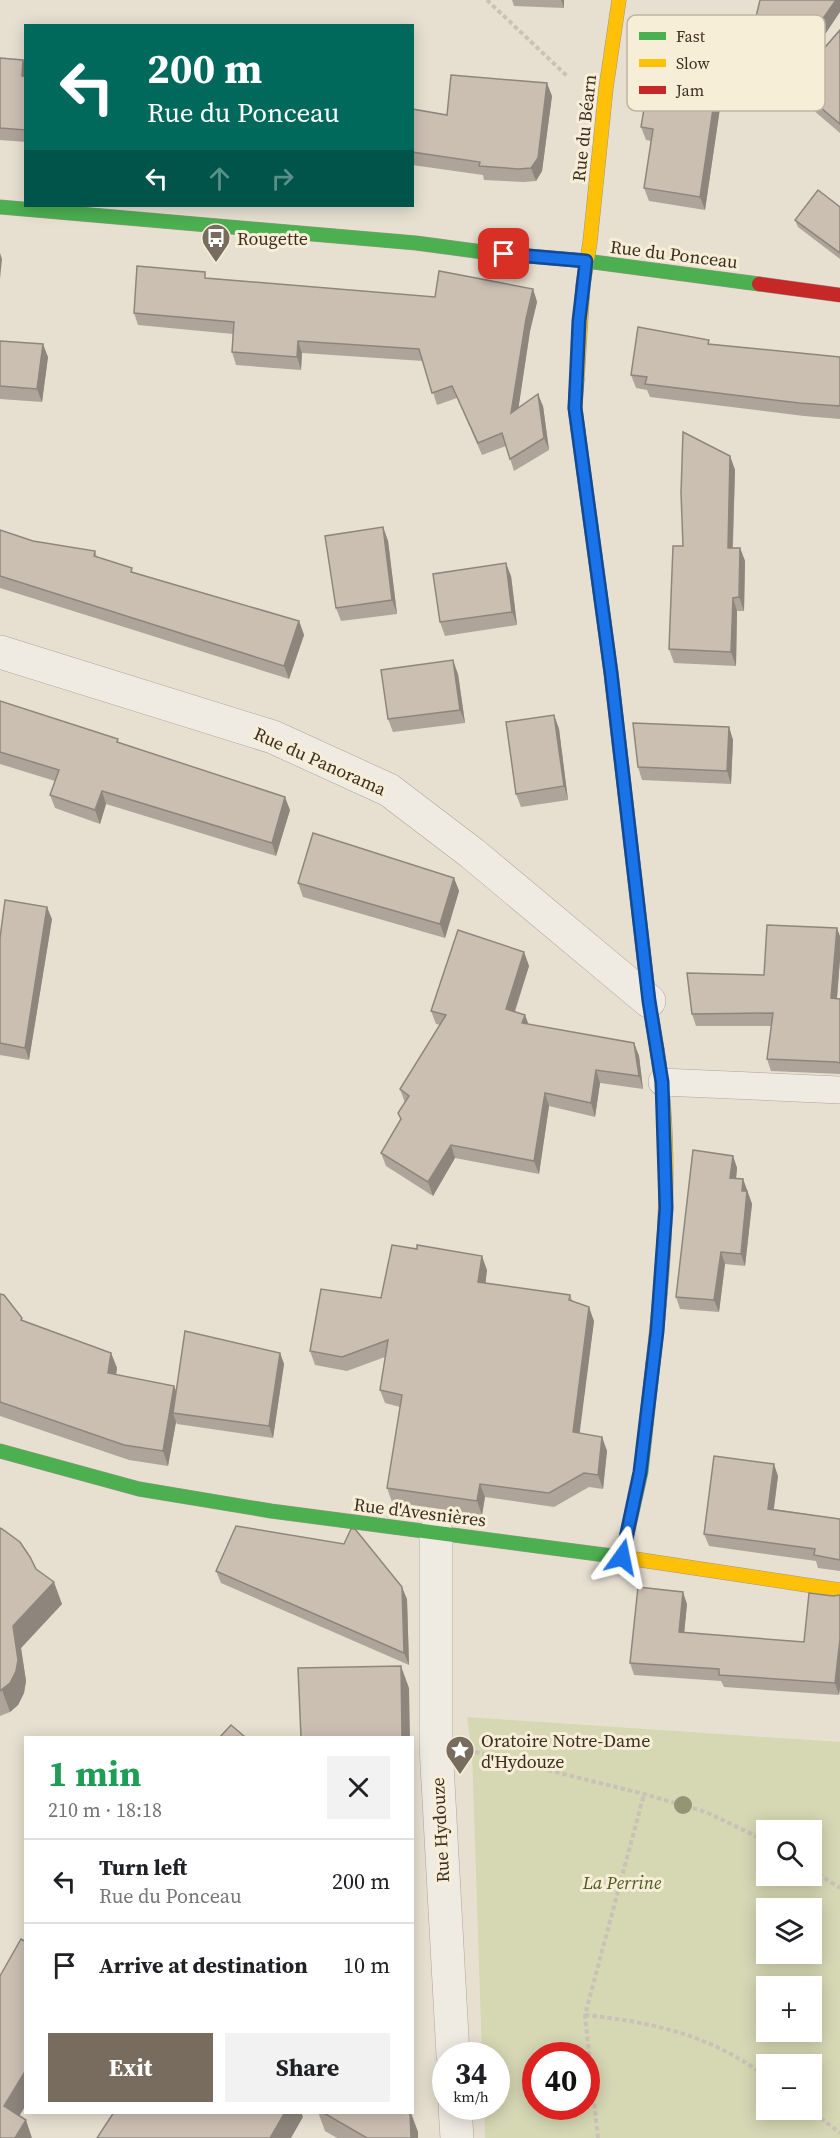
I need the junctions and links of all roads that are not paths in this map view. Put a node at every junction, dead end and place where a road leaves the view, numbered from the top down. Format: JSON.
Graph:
{"nodes":[{"id":1,"x":619,"y":0,"type":"edge"},
{"id":2,"x":0,"y":207,"type":"edge"},
{"id":3,"x":586,"y":261,"type":"junction"},
{"id":4,"x":840,"y":294,"type":"edge"},
{"id":5,"x":0,"y":652,"type":"edge"},
{"id":6,"x":649,"y":1001,"type":"junction"},
{"id":7,"x":662,"y":1082,"type":"junction"},
{"id":8,"x":840,"y":1090,"type":"edge"},
{"id":9,"x":0,"y":1451,"type":"edge"},
{"id":10,"x":436,"y":1532,"type":"junction"},
{"id":11,"x":622,"y":1557,"type":"junction"},
{"id":12,"x":840,"y":1590,"type":"edge"},
{"id":13,"x":452,"y":2042,"type":"edge"},
{"id":14,"x":456,"y":2120,"type":"edge"},
{"id":15,"x":457,"y":2138,"type":"edge"}],
"edges":[{"from":1,"to":3,"type":"street","name":"Rue du Béarn"},
{"from":2,"to":3,"type":"street","name":"Rue du Ponceau"},
{"from":3,"to":4,"type":"street","name":"Rue du Ponceau"},
{"from":3,"to":6,"type":"street","name":"Rue du Béarn"},
{"from":5,"to":6,"type":"street","name":"Rue du Panorama"},
{"from":6,"to":7,"type":"street","name":"Rue du Béarn"},
{"from":7,"to":8,"type":"lane"},
{"from":7,"to":11,"type":"street","name":"Rue du Béarn"},
{"from":9,"to":10,"type":"street","name":"Rue d'Avesnières"},
{"from":10,"to":11,"type":"street","name":"Rue d'Avesnières"},
{"from":10,"to":13,"type":"street","name":"Rue Hydouze"},
{"from":11,"to":12,"type":"street","name":"Rue d'Avesnières"},
{"from":14,"to":15,"type":"street"}]}
